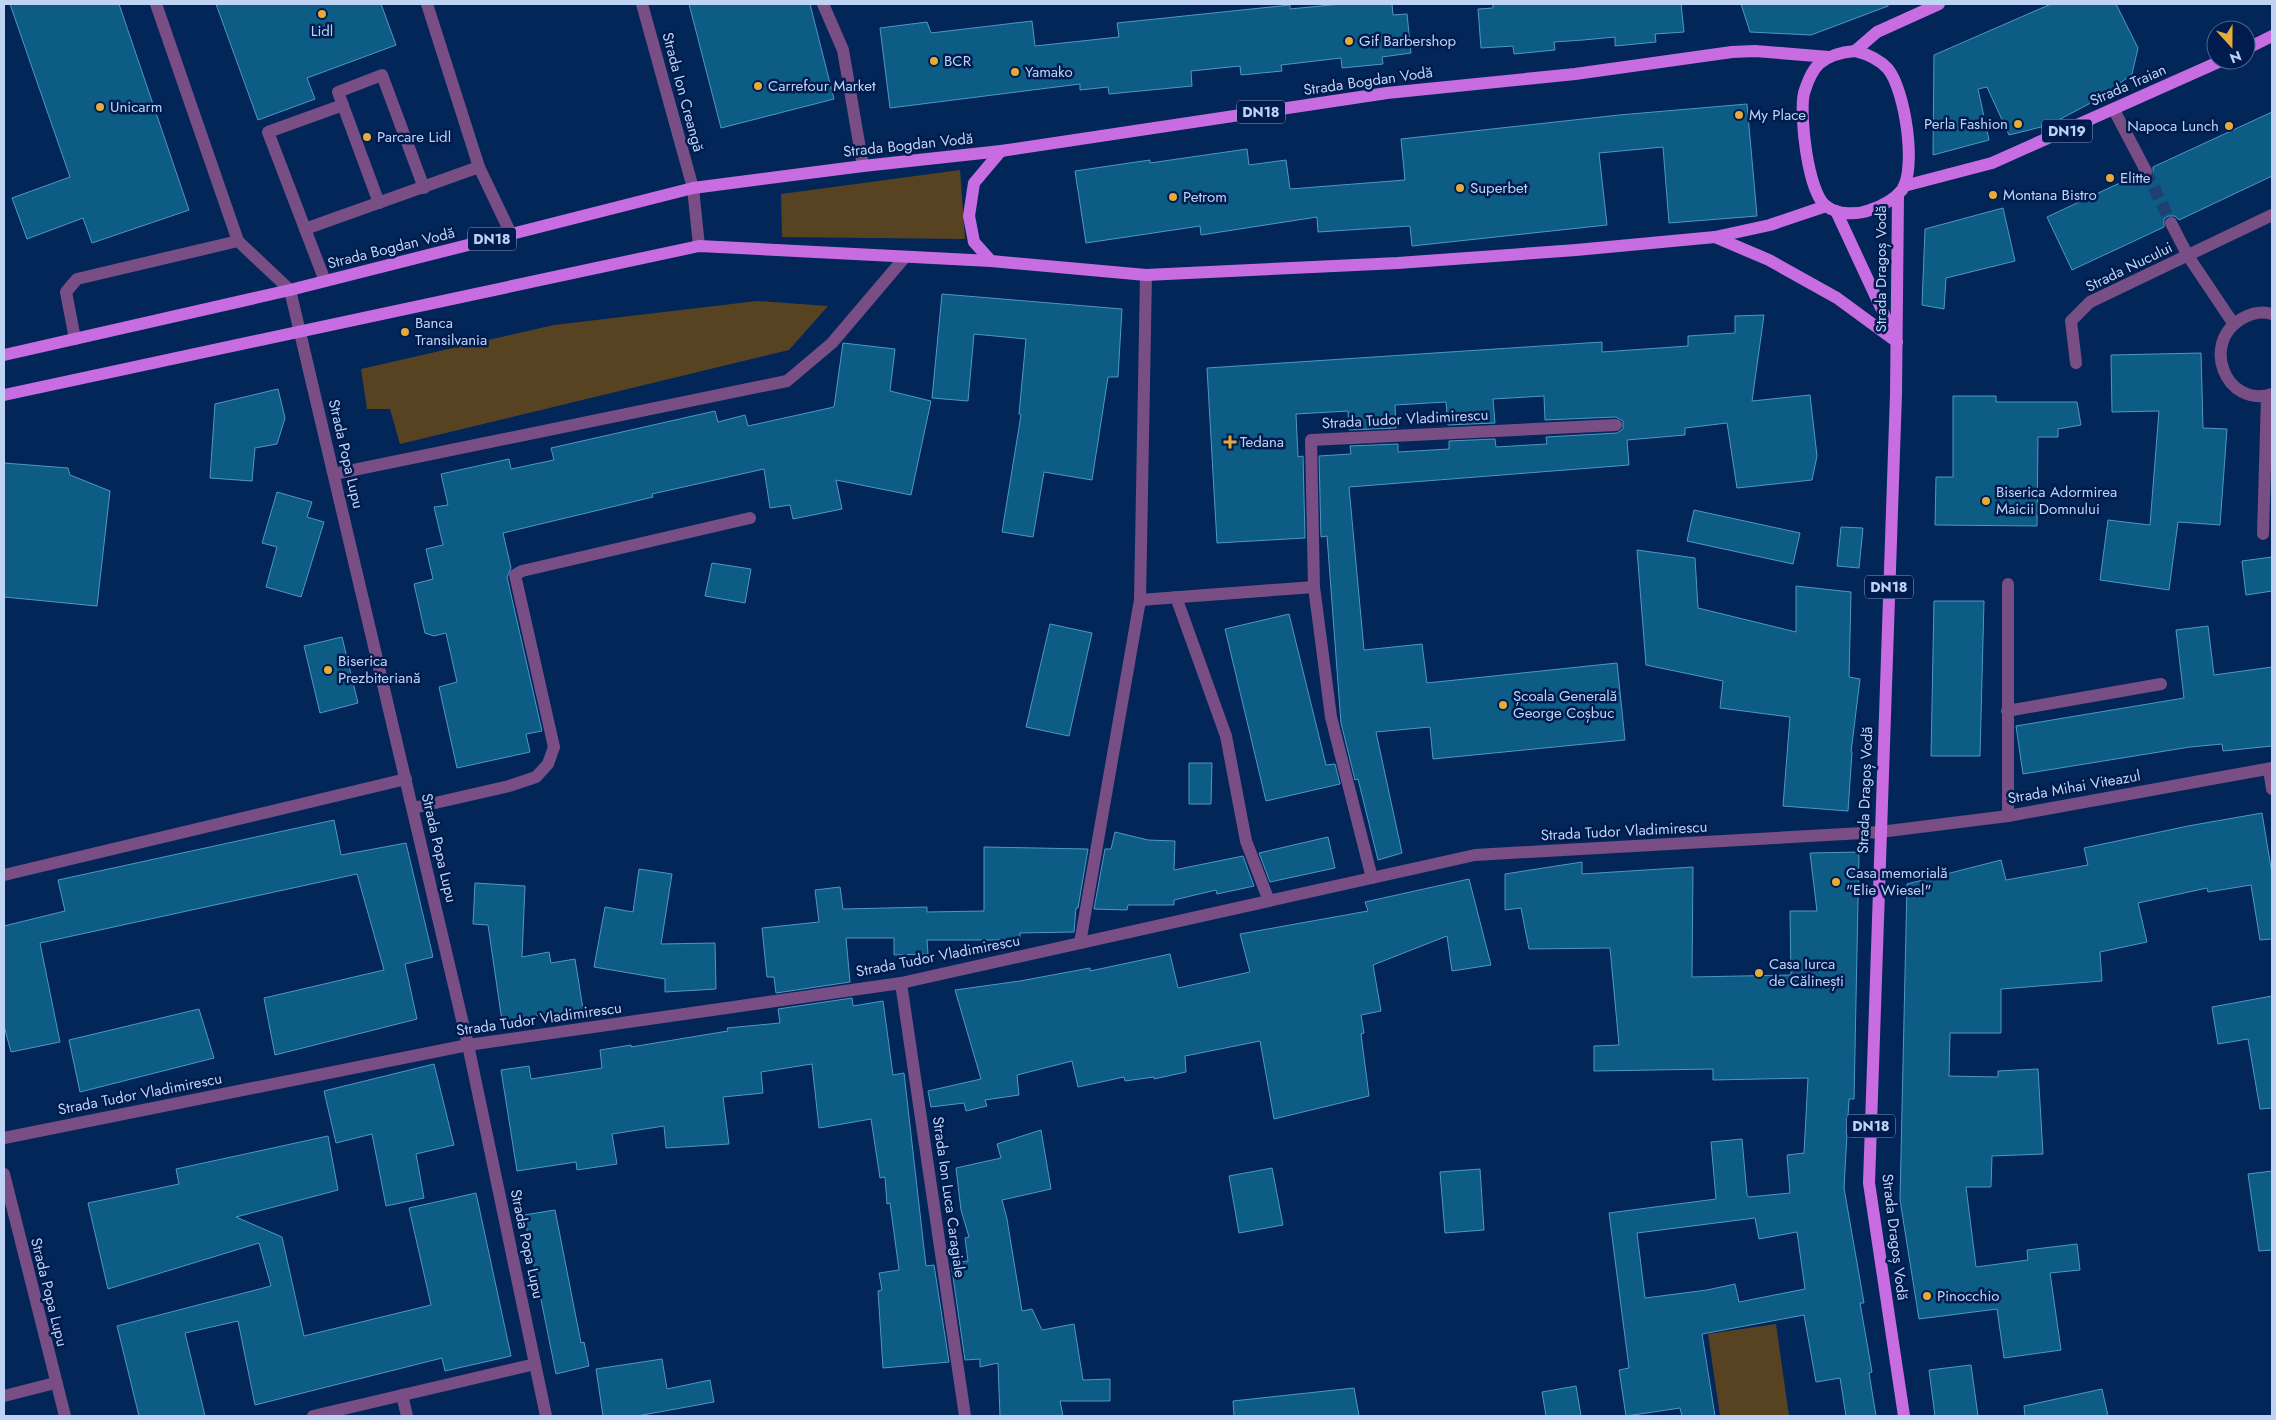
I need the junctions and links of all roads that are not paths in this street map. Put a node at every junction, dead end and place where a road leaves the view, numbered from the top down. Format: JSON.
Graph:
{"nodes":[{"id":1,"x":156,"y":4,"type":"edge"},
{"id":2,"x":427,"y":4,"type":"edge"},
{"id":3,"x":642,"y":4,"type":"edge"},
{"id":4,"x":823,"y":4,"type":"edge"},
{"id":5,"x":1939,"y":4,"type":"edge"},
{"id":6,"x":2272,"y":36,"type":"edge"},
{"id":7,"x":2256,"y":44,"type":"edge"},
{"id":8,"x":1855,"y":51,"type":"junction"},
{"id":9,"x":1829,"y":57,"type":"junction"},
{"id":10,"x":2206,"y":68,"type":"edge"},
{"id":11,"x":343,"y":105,"type":"junction"},
{"id":12,"x":2114,"y":110,"type":"junction"},
{"id":13,"x":1001,"y":151,"type":"junction"},
{"id":14,"x":863,"y":166,"type":"junction"},
{"id":15,"x":479,"y":167,"type":"junction"},
{"id":16,"x":2146,"y":171,"type":"tunnel mouth"},
{"id":17,"x":424,"y":188,"type":"junction"},
{"id":18,"x":693,"y":188,"type":"junction"},
{"id":19,"x":1901,"y":191,"type":"junction"},
{"id":20,"x":379,"y":203,"type":"junction"},
{"id":21,"x":1831,"y":208,"type":"junction"},
{"id":22,"x":2272,"y":215,"type":"edge"},
{"id":23,"x":2171,"y":223,"type":"tunnel mouth"},
{"id":24,"x":305,"y":229,"type":"junction"},
{"id":25,"x":510,"y":234,"type":"junction"},
{"id":26,"x":1715,"y":237,"type":"junction"},
{"id":27,"x":238,"y":241,"type":"junction"},
{"id":28,"x":699,"y":246,"type":"junction"},
{"id":29,"x":2188,"y":256,"type":"junction"},
{"id":30,"x":906,"y":257,"type":"junction"},
{"id":31,"x":991,"y":261,"type":"junction"},
{"id":32,"x":1146,"y":275,"type":"junction"},
{"id":33,"x":326,"y":281,"type":"junction"},
{"id":34,"x":290,"y":290,"type":"junction"},
{"id":35,"x":2272,"y":314,"type":"edge"},
{"id":36,"x":2233,"y":323,"type":"junction"},
{"id":37,"x":300,"y":331,"type":"junction"},
{"id":38,"x":75,"y":339,"type":"junction"},
{"id":39,"x":1897,"y":342,"type":"junction"},
{"id":40,"x":4,"y":355,"type":"edge"},
{"id":41,"x":2076,"y":362,"type":"dead end"},
{"id":42,"x":4,"y":395,"type":"edge"},
{"id":43,"x":2269,"y":395,"type":"edge"},
{"id":44,"x":1616,"y":425,"type":"dead end"},
{"id":45,"x":334,"y":474,"type":"junction"},
{"id":46,"x":750,"y":518,"type":"dead end"},
{"id":47,"x":2263,"y":534,"type":"dead end"},
{"id":48,"x":2008,"y":584,"type":"dead end"},
{"id":49,"x":1314,"y":587,"type":"junction"},
{"id":50,"x":1176,"y":597,"type":"junction"},
{"id":51,"x":1140,"y":600,"type":"junction"},
{"id":52,"x":2161,"y":684,"type":"dead end"},
{"id":53,"x":2007,"y":711,"type":"junction"},
{"id":54,"x":2270,"y":768,"type":"edge"},
{"id":55,"x":406,"y":779,"type":"junction"},
{"id":56,"x":2272,"y":789,"type":"edge"},
{"id":57,"x":413,"y":808,"type":"junction"},
{"id":58,"x":2008,"y":816,"type":"junction"},
{"id":59,"x":1880,"y":832,"type":"junction"},
{"id":60,"x":4,"y":875,"type":"edge"},
{"id":61,"x":1372,"y":878,"type":"junction"},
{"id":62,"x":1269,"y":901,"type":"junction"},
{"id":63,"x":1080,"y":943,"type":"junction"},
{"id":64,"x":901,"y":983,"type":"junction"},
{"id":65,"x":468,"y":1045,"type":"junction"},
{"id":66,"x":4,"y":1138,"type":"edge"},
{"id":67,"x":4,"y":1174,"type":"edge"},
{"id":68,"x":535,"y":1364,"type":"junction"},
{"id":69,"x":55,"y":1383,"type":"junction"},
{"id":70,"x":402,"y":1395,"type":"junction"},
{"id":71,"x":4,"y":1396,"type":"edge"},
{"id":72,"x":64,"y":1416,"type":"edge"},
{"id":73,"x":313,"y":1416,"type":"edge"},
{"id":74,"x":407,"y":1416,"type":"edge"},
{"id":75,"x":546,"y":1416,"type":"edge"},
{"id":76,"x":965,"y":1416,"type":"edge"},
{"id":77,"x":1904,"y":1416,"type":"edge"}],
"edges":[{"from":1,"to":27,"type":"street"},
{"from":2,"to":15,"type":"street"},
{"from":3,"to":18,"type":"street","name":"Strada Ion Creangă"},
{"from":4,"to":14,"type":"street"},
{"from":5,"to":8,"type":"main road"},
{"from":6,"to":7,"type":"main road"},
{"from":8,"to":9,"type":"main road"},
{"from":8,"to":19,"type":"main road"},
{"from":9,"to":13,"type":"main road","name":"Strada Bogdan Vodă","number":"DN18"},
{"from":9,"to":21,"type":"main road"},
{"from":10,"to":12,"type":"main road","name":"Strada Traian","number":"DN19"},
{"from":11,"to":17,"type":"street"},
{"from":11,"to":20,"type":"street"},
{"from":11,"to":24,"type":"street"},
{"from":12,"to":16,"type":"street"},
{"from":12,"to":19,"type":"main road","name":"Strada Traian","number":"DN19"},
{"from":13,"to":14,"type":"main road","name":"Strada Bogdan Vodă","number":"DN18"},
{"from":13,"to":31,"type":"main road"},
{"from":14,"to":18,"type":"main road","name":"Strada Bogdan Vodă","number":"DN18"},
{"from":15,"to":17,"type":"street"},
{"from":15,"to":25,"type":"street"},
{"from":17,"to":20,"type":"street"},
{"from":18,"to":25,"type":"main road","name":"Strada Bogdan Vodă","number":"DN18"},
{"from":18,"to":28,"type":"street","name":"Strada Ion Creangă"},
{"from":19,"to":21,"type":"main road"},
{"from":19,"to":39,"type":"main road","name":"Strada Dragoș Vodă"},
{"from":20,"to":24,"type":"street"},
{"from":21,"to":26,"type":"main road"},
{"from":21,"to":39,"type":"main road","name":"Strada Dragoș Vodă"},
{"from":22,"to":29,"type":"street","name":"Strada Nucului"},
{"from":23,"to":29,"type":"street","name":"Strada Nucului"},
{"from":24,"to":33,"type":"street"},
{"from":25,"to":33,"type":"main road","name":"Strada Bogdan Vodă","number":"DN18"},
{"from":26,"to":32,"type":"main road"},
{"from":26,"to":39,"type":"main road"},
{"from":27,"to":34,"type":"street"},
{"from":27,"to":38,"type":"street"},
{"from":28,"to":30,"type":"main road"},
{"from":28,"to":37,"type":"main road"},
{"from":29,"to":36,"type":"street","name":"Strada Nucului"},
{"from":29,"to":41,"type":"street","name":"Strada Nucului"},
{"from":30,"to":31,"type":"main road"},
{"from":30,"to":45,"type":"street"},
{"from":31,"to":32,"type":"main road"},
{"from":32,"to":51,"type":"street"},
{"from":33,"to":34,"type":"main road","name":"Strada Bogdan Vodă","number":"DN18"},
{"from":34,"to":37,"type":"street","name":"Strada Popa Lupu"},
{"from":34,"to":38,"type":"main road","name":"Strada Bogdan Vodă","number":"DN18"},
{"from":35,"to":36,"type":"street"},
{"from":36,"to":43,"type":"street"},
{"from":37,"to":42,"type":"main road"},
{"from":37,"to":45,"type":"street","name":"Strada Popa Lupu"},
{"from":38,"to":40,"type":"main road","name":"Strada Bogdan Vodă","number":"DN18"},
{"from":39,"to":59,"type":"main road","name":"Strada Dragoș Vodă","number":"DN18"},
{"from":43,"to":47,"type":"street"},
{"from":44,"to":49,"type":"street","name":"Strada Tudor Vladimirescu"},
{"from":45,"to":55,"type":"street","name":"Strada Popa Lupu"},
{"from":46,"to":57,"type":"street"},
{"from":48,"to":53,"type":"street"},
{"from":49,"to":50,"type":"street"},
{"from":49,"to":61,"type":"street","name":"Strada Tudor Vladimirescu"},
{"from":50,"to":51,"type":"street"},
{"from":50,"to":62,"type":"street"},
{"from":51,"to":63,"type":"street"},
{"from":52,"to":53,"type":"street"},
{"from":53,"to":58,"type":"street"},
{"from":54,"to":56,"type":"street"},
{"from":54,"to":58,"type":"street","name":"Strada Mihai Viteazul"},
{"from":55,"to":57,"type":"street","name":"Strada Popa Lupu"},
{"from":55,"to":60,"type":"street"},
{"from":57,"to":65,"type":"street","name":"Strada Popa Lupu"},
{"from":58,"to":59,"type":"street","name":"Strada Mihai Viteazul"},
{"from":59,"to":61,"type":"street","name":"Strada Tudor Vladimirescu"},
{"from":59,"to":77,"type":"main road","name":"Strada Dragoș Vodă","number":"DN18"},
{"from":61,"to":62,"type":"street","name":"Strada Tudor Vladimirescu"},
{"from":62,"to":63,"type":"street","name":"Strada Tudor Vladimirescu"},
{"from":63,"to":64,"type":"street","name":"Strada Tudor Vladimirescu"},
{"from":64,"to":65,"type":"street","name":"Strada Tudor Vladimirescu"},
{"from":64,"to":76,"type":"street","name":"Strada Ion Luca Caragiale"},
{"from":65,"to":66,"type":"street","name":"Strada Tudor Vladimirescu"},
{"from":65,"to":68,"type":"street","name":"Strada Popa Lupu"},
{"from":67,"to":69,"type":"street","name":"Strada Popa Lupu"},
{"from":68,"to":70,"type":"street"},
{"from":68,"to":75,"type":"street","name":"Strada Popa Lupu"},
{"from":69,"to":71,"type":"street"},
{"from":69,"to":72,"type":"street","name":"Strada Popa Lupu"},
{"from":70,"to":73,"type":"street"},
{"from":70,"to":74,"type":"street"}]}
